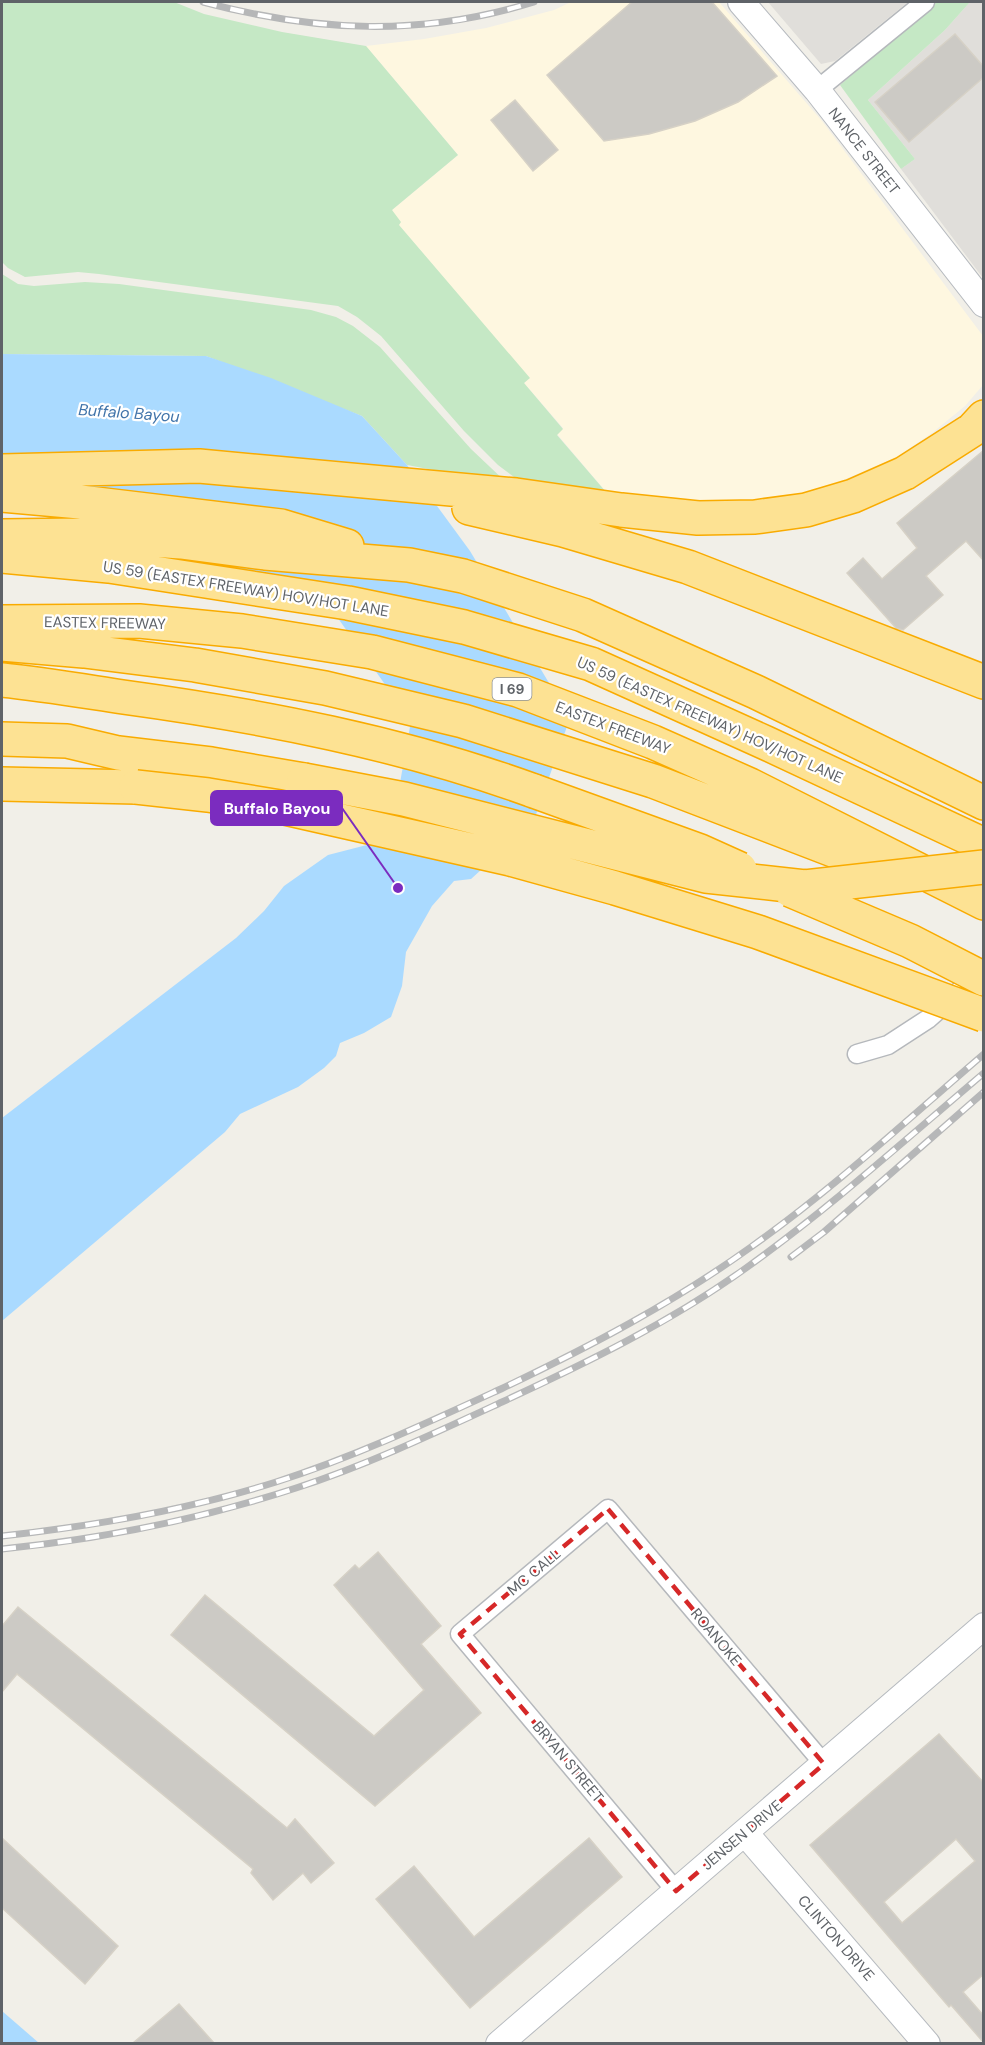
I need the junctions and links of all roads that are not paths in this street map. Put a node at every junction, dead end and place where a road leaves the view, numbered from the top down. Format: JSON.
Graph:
{"nodes":[{"id":1,"x":741,"y":2,"type":"edge"},
{"id":2,"x":925,"y":2,"type":"edge"},
{"id":3,"x":817,"y":90,"type":"junction"},
{"id":4,"x":984,"y":304,"type":"edge"},
{"id":5,"x":984,"y":417,"type":"edge"},
{"id":6,"x":2,"y":471,"type":"edge"},
{"id":7,"x":332,"y":478,"type":"junction"},
{"id":8,"x":2,"y":495,"type":"edge"},
{"id":9,"x":2,"y":536,"type":"edge"},
{"id":10,"x":2,"y":556,"type":"edge"},
{"id":11,"x":409,"y":565,"type":"junction"},
{"id":12,"x":2,"y":622,"type":"edge"},
{"id":13,"x":2,"y":644,"type":"edge"},
{"id":14,"x":2,"y":680,"type":"edge"},
{"id":15,"x":984,"y":682,"type":"edge"},
{"id":16,"x":2,"y":739,"type":"edge"},
{"id":17,"x":2,"y":753,"type":"edge"},
{"id":18,"x":118,"y":753,"type":"junction"},
{"id":19,"x":2,"y":784,"type":"edge"},
{"id":20,"x":984,"y":803,"type":"edge"},
{"id":21,"x":984,"y":845,"type":"edge"},
{"id":22,"x":984,"y":867,"type":"edge"},
{"id":23,"x":984,"y":903,"type":"edge"},
{"id":24,"x":984,"y":908,"type":"edge"},
{"id":25,"x":984,"y":970,"type":"edge"},
{"id":26,"x":984,"y":978,"type":"edge"},
{"id":27,"x":984,"y":1015,"type":"edge"},
{"id":28,"x":858,"y":1054,"type":"dead end"},
{"id":29,"x":608,"y":1509,"type":"joint"},
{"id":30,"x":984,"y":1626,"type":"edge"},
{"id":31,"x":460,"y":1635,"type":"joint"},
{"id":32,"x":824,"y":1764,"type":"junction"},
{"id":33,"x":745,"y":1833,"type":"junction"},
{"id":34,"x":676,"y":1891,"type":"junction"},
{"id":35,"x":500,"y":2043,"type":"edge"},
{"id":36,"x":927,"y":2043,"type":"edge"}],
"edges":[{"from":1,"to":3,"type":"main road","name":"NANCE STREET"},
{"from":2,"to":3,"type":"street"},
{"from":3,"to":4,"type":"main road","name":"NANCE STREET"},
{"from":5,"to":7,"type":"highway"},
{"from":6,"to":7,"type":"highway"},
{"from":7,"to":15,"type":"highway"},
{"from":8,"to":11,"type":"highway"},
{"from":9,"to":11,"type":"highway"},
{"from":10,"to":21,"type":"highway","name":"US 59 (EASTEX FREEWAY) HOV/HOT LANE"},
{"from":11,"to":20,"type":"highway"},
{"from":12,"to":23,"type":"highway","name":"EASTEX FREEWAY","number":"I 69","bridge":true},
{"from":13,"to":24,"type":"highway","bridge":true},
{"from":14,"to":26,"type":"highway","bridge":true},
{"from":16,"to":18,"type":"highway"},
{"from":17,"to":18,"type":"highway"},
{"from":18,"to":22,"type":"highway","bridge":true},
{"from":19,"to":27,"type":"highway","bridge":true},
{"from":25,"to":28,"type":"street"},
{"from":29,"to":31,"type":"street","name":"MC CALL"},
{"from":29,"to":32,"type":"street","name":"ROANOKE"},
{"from":30,"to":32,"type":"main road","name":"JENSEN DRIVE"},
{"from":31,"to":34,"type":"street","name":"BRYAN STREET"},
{"from":32,"to":33,"type":"main road","name":"JENSEN DRIVE"},
{"from":33,"to":34,"type":"main road","name":"JENSEN DRIVE"},
{"from":33,"to":36,"type":"main road","name":"CLINTON DRIVE"},
{"from":34,"to":35,"type":"main road","name":"JENSEN DRIVE"}]}
